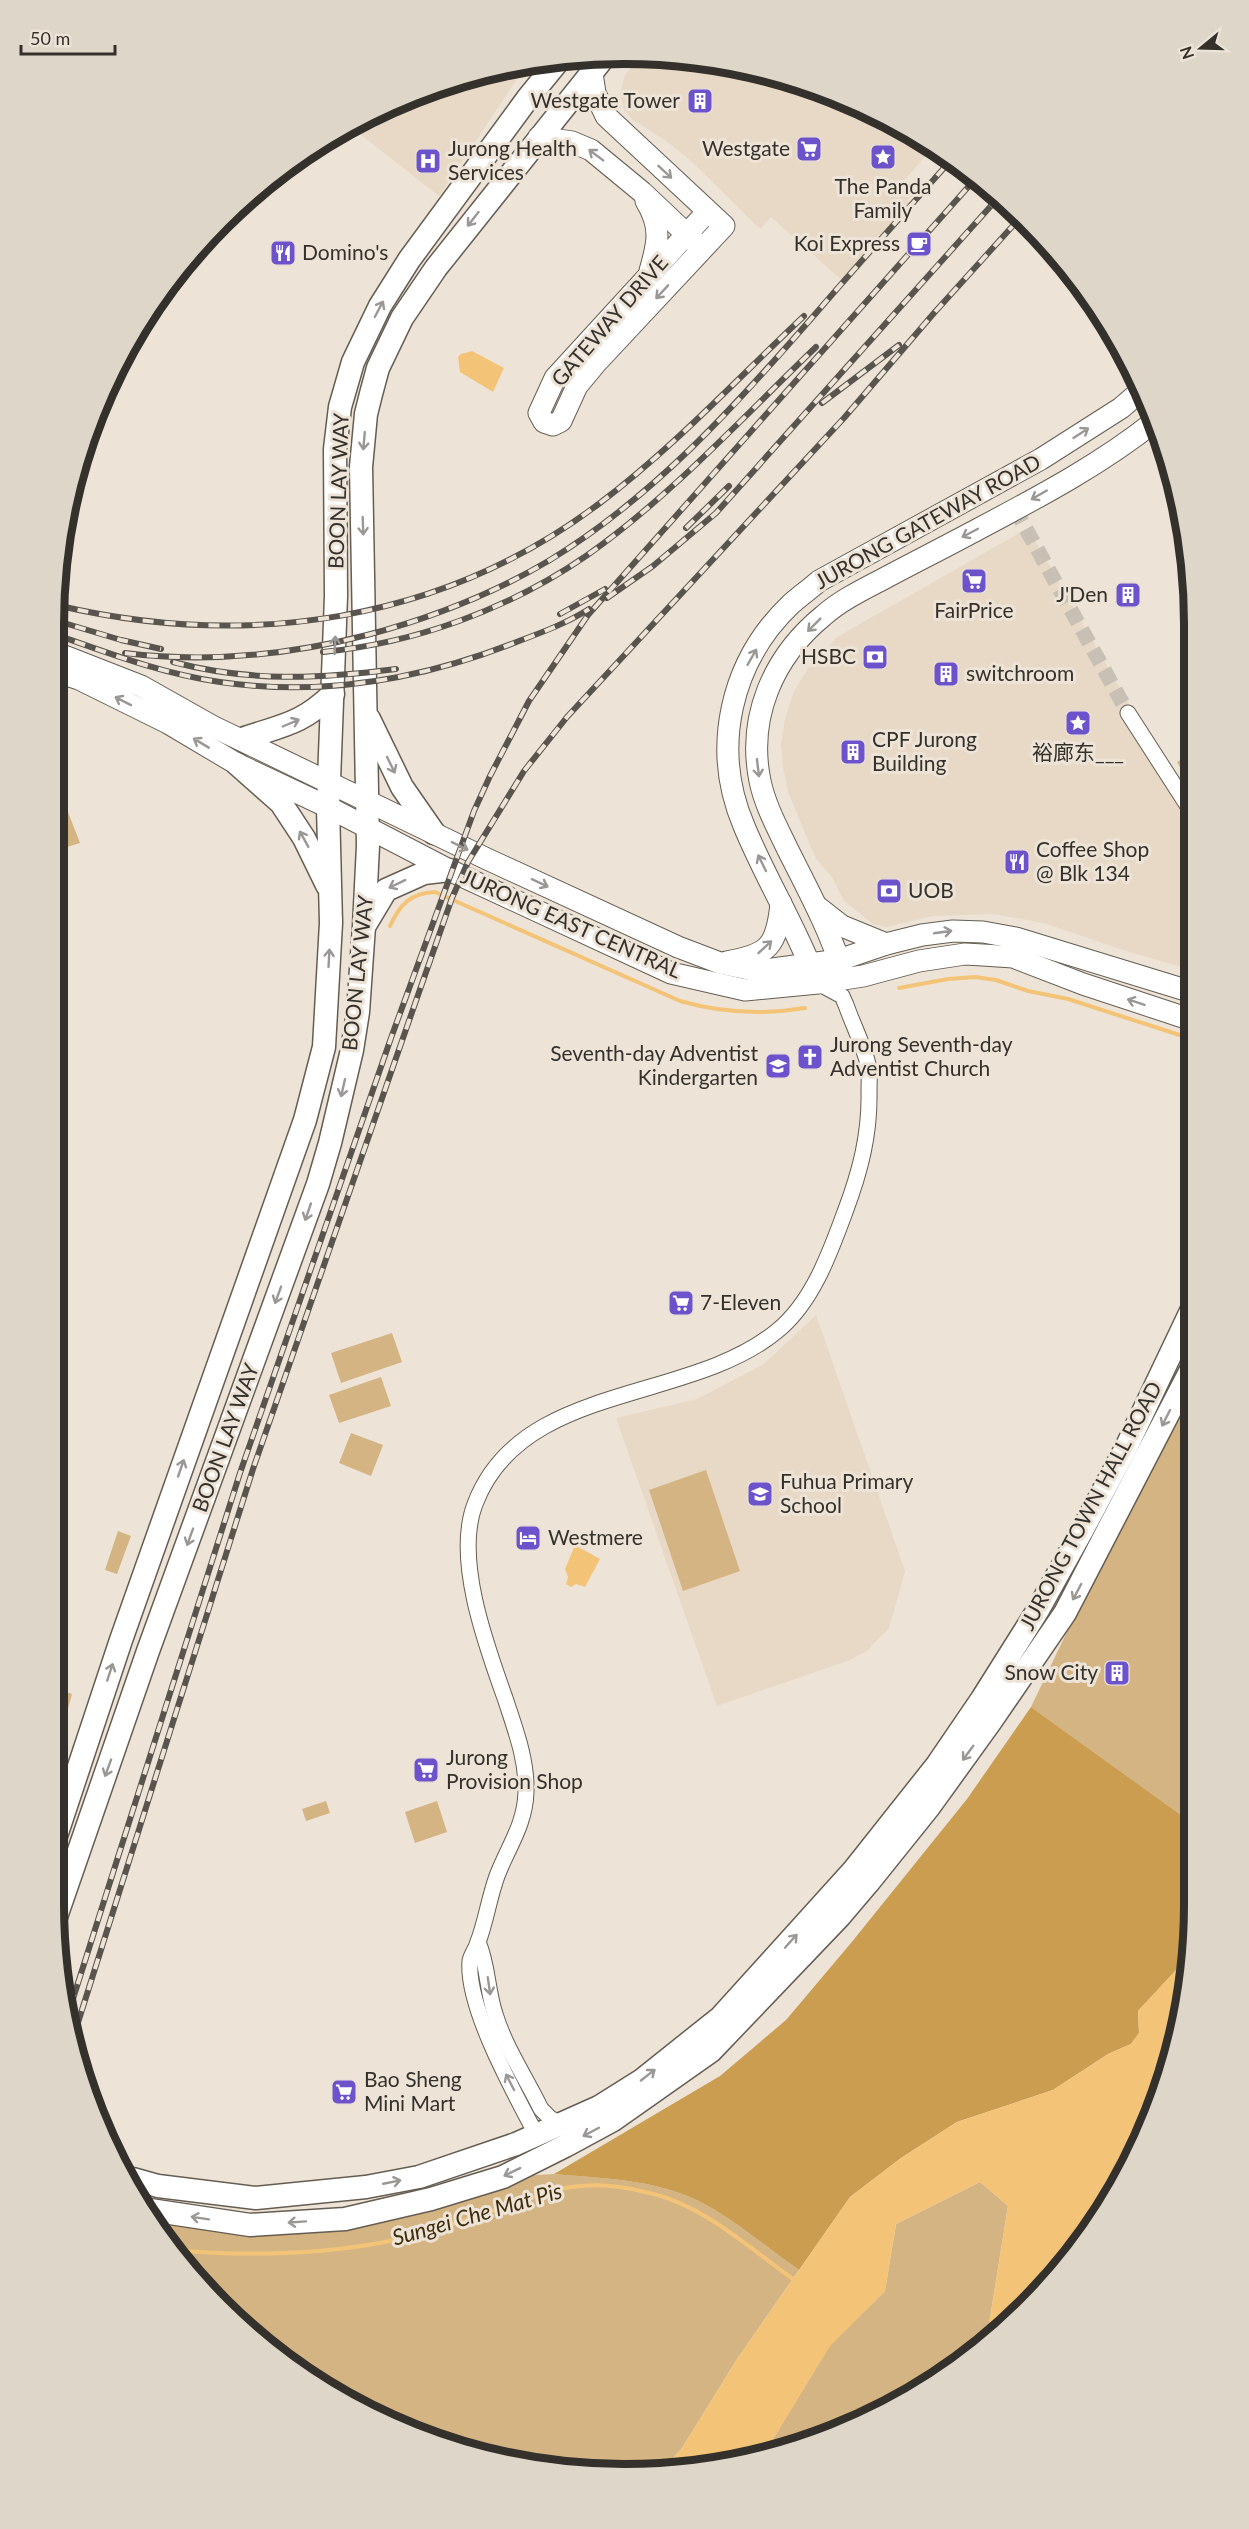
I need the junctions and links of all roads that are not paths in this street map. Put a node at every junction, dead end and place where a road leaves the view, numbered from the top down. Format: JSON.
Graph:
{"nodes":[{"id":1,"x":598,"y":65,"type":"edge"},
{"id":2,"x":597,"y":66,"type":"edge"},
{"id":3,"x":552,"y":69,"type":"edge"},
{"id":4,"x":539,"y":137,"type":"junction"},
{"id":5,"x":642,"y":192,"type":"junction"},
{"id":6,"x":708,"y":212,"type":"junction"},
{"id":7,"x":687,"y":234,"type":"junction"},
{"id":8,"x":702,"y":250,"type":"junction"},
{"id":9,"x":649,"y":274,"type":"junction"},
{"id":10,"x":1135,"y":396,"type":"edge"},
{"id":11,"x":1148,"y":426,"type":"edge"},
{"id":12,"x":64,"y":656,"type":"edge"},
{"id":13,"x":64,"y":674,"type":"edge"},
{"id":14,"x":739,"y":684,"type":"junction"},
{"id":15,"x":333,"y":694,"type":"junction"},
{"id":16,"x":763,"y":701,"type":"junction"},
{"id":17,"x":732,"y":704,"type":"junction"},
{"id":18,"x":366,"y":712,"type":"junction"},
{"id":19,"x":1128,"y":713,"type":"tunnel mouth"},
{"id":20,"x":242,"y":740,"type":"junction"},
{"id":21,"x":237,"y":764,"type":"junction"},
{"id":22,"x":329,"y":783,"type":"junction"},
{"id":23,"x":1184,"y":800,"type":"edge"},
{"id":24,"x":368,"y":801,"type":"junction"},
{"id":25,"x":328,"y":807,"type":"junction"},
{"id":26,"x":368,"y":828,"type":"junction"},
{"id":27,"x":434,"y":833,"type":"junction"},
{"id":28,"x":449,"y":870,"type":"junction"},
{"id":29,"x":330,"y":891,"type":"junction"},
{"id":30,"x":781,"y":902,"type":"junction"},
{"id":31,"x":815,"y":905,"type":"junction"},
{"id":32,"x":364,"y":926,"type":"junction"},
{"id":33,"x":886,"y":944,"type":"junction"},
{"id":34,"x":720,"y":963,"type":"junction"},
{"id":35,"x":814,"y":974,"type":"junction"},
{"id":36,"x":842,"y":978,"type":"junction"},
{"id":37,"x":1184,"y":990,"type":"edge"},
{"id":38,"x":1184,"y":1017,"type":"edge"},
{"id":39,"x":1184,"y":1326,"type":"edge"},
{"id":40,"x":1184,"y":1383,"type":"edge"},
{"id":41,"x":992,"y":1702,"type":"junction"},
{"id":42,"x":64,"y":1812,"type":"edge"},
{"id":43,"x":64,"y":1894,"type":"edge"},
{"id":44,"x":478,"y":1942,"type":"junction"},
{"id":45,"x":779,"y":1981,"type":"junction"},
{"id":46,"x":751,"y":1984,"type":"junction"},
{"id":47,"x":536,"y":2134,"type":"junction"},
{"id":48,"x":563,"y":2135,"type":"junction"},
{"id":49,"x":138,"y":2180,"type":"edge"},
{"id":50,"x":156,"y":2211,"type":"edge"}],
"edges":[{"from":1,"to":6,"type":"main road","name":"GATEWAY DRIVE","one_way":true},
{"from":2,"to":4,"type":"main road","name":"BOON LAY WAY"},
{"from":15,"to":3,"type":"main road","name":"BOON LAY WAY","one_way":true},
{"from":5,"to":4,"type":"main road","one_way":true},
{"from":4,"to":18,"type":"main road","name":"BOON LAY WAY","one_way":true},
{"from":5,"to":7,"type":"main road"},
{"from":5,"to":9,"type":"main road"},
{"from":6,"to":7,"type":"main road","name":"GATEWAY DRIVE"},
{"from":6,"to":8,"type":"main road","name":"GATEWAY DRIVE"},
{"from":7,"to":8,"type":"main road"},
{"from":7,"to":9,"type":"main road","name":"GATEWAY DRIVE"},
{"from":8,"to":9,"type":"main road","name":"GATEWAY DRIVE","one_way":true},
{"from":14,"to":10,"type":"main road","name":"JURONG GATEWAY ROAD","one_way":true},
{"from":11,"to":16,"type":"main road","name":"JURONG GATEWAY ROAD","one_way":true},
{"from":12,"to":20,"type":"main road","name":"JURONG EAST CENTRAL"},
{"from":21,"to":13,"type":"main road","name":"JURONG EAST CENTRAL","one_way":true},
{"from":14,"to":16,"type":"main road"},
{"from":14,"to":17,"type":"main road","name":"JURONG GATEWAY ROAD"},
{"from":20,"to":15,"type":"main road","one_way":true},
{"from":15,"to":22,"type":"main road","name":"BOON LAY WAY"},
{"from":16,"to":17,"type":"main road"},
{"from":16,"to":31,"type":"main road","name":"JURONG GATEWAY ROAD","one_way":true},
{"from":30,"to":17,"type":"main road","name":"JURONG GATEWAY ROAD","one_way":true},
{"from":18,"to":24,"type":"main road","name":"BOON LAY WAY"},
{"from":18,"to":27,"type":"main road","one_way":true},
{"from":19,"to":23,"type":"street"},
{"from":20,"to":22,"type":"main road","name":"JURONG EAST CENTRAL"},
{"from":21,"to":25,"type":"main road","name":"JURONG EAST CENTRAL"},
{"from":29,"to":21,"type":"main road","one_way":true},
{"from":22,"to":24,"type":"main road","name":"JURONG EAST CENTRAL"},
{"from":22,"to":25,"type":"main road","name":"BOON LAY WAY"},
{"from":24,"to":26,"type":"main road","name":"BOON LAY WAY"},
{"from":24,"to":27,"type":"main road","name":"JURONG EAST CENTRAL"},
{"from":25,"to":26,"type":"main road","name":"JURONG EAST CENTRAL"},
{"from":25,"to":29,"type":"main road","name":"BOON LAY WAY"},
{"from":26,"to":28,"type":"main road","name":"JURONG EAST CENTRAL"},
{"from":26,"to":32,"type":"main road","name":"BOON LAY WAY"},
{"from":27,"to":34,"type":"main road","name":"JURONG EAST CENTRAL","one_way":true},
{"from":28,"to":32,"type":"main road","one_way":true},
{"from":28,"to":35,"type":"main road","name":"JURONG EAST CENTRAL"},
{"from":42,"to":29,"type":"main road","name":"BOON LAY WAY","one_way":true},
{"from":34,"to":30,"type":"main road","one_way":true},
{"from":30,"to":35,"type":"main road","name":"JURONG GATEWAY ROAD"},
{"from":31,"to":33,"type":"main road"},
{"from":31,"to":36,"type":"main road","name":"JURONG GATEWAY ROAD"},
{"from":32,"to":43,"type":"main road","name":"BOON LAY WAY","one_way":true},
{"from":33,"to":36,"type":"main road","name":"JURONG EAST CENTRAL"},
{"from":33,"to":37,"type":"main road","name":"JURONG EAST CENTRAL","one_way":true},
{"from":34,"to":35,"type":"main road","name":"JURONG EAST CENTRAL"},
{"from":35,"to":36,"type":"main road","name":"JURONG EAST CENTRAL"},
{"from":38,"to":36,"type":"main road","name":"JURONG EAST CENTRAL","one_way":true},
{"from":36,"to":44,"type":"street"},
{"from":39,"to":41,"type":"main road","name":"JURONG TOWN HALL ROAD"},
{"from":40,"to":41,"type":"main road","name":"JURONG TOWN HALL ROAD","one_way":true},
{"from":41,"to":45,"type":"main road","name":"JURONG TOWN HALL ROAD","one_way":true},
{"from":46,"to":41,"type":"main road","name":"JURONG TOWN HALL ROAD","one_way":true},
{"from":47,"to":44,"type":"street","one_way":true},
{"from":44,"to":48,"type":"street","one_way":true},
{"from":45,"to":46,"type":"main road"},
{"from":45,"to":48,"type":"main road","name":"JURONG TOWN HALL ROAD","one_way":true},
{"from":48,"to":46,"type":"main road","name":"JURONG TOWN HALL ROAD","one_way":true},
{"from":47,"to":48,"type":"main road"},
{"from":49,"to":47,"type":"main road","one_way":true},
{"from":48,"to":50,"type":"main road","name":"JURONG TOWN HALL ROAD","one_way":true}]}
